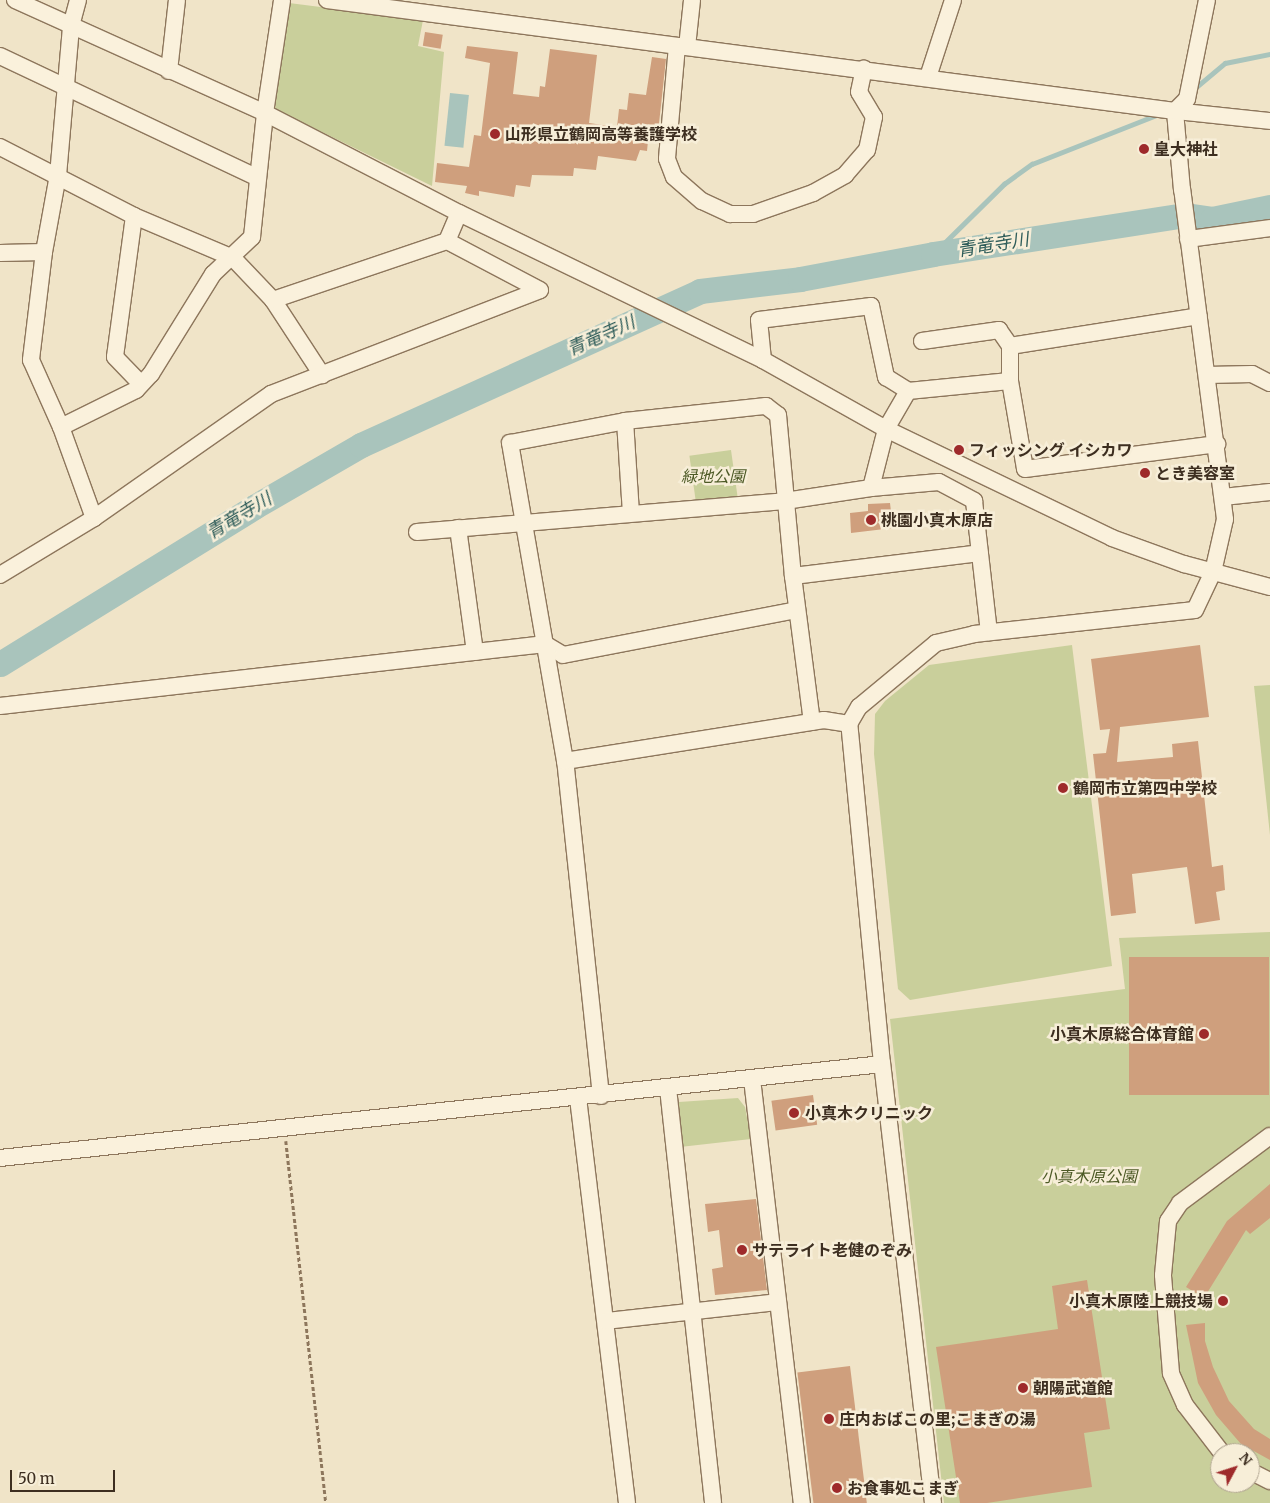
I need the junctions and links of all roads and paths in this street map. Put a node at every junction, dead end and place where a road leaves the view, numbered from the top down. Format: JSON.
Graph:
{"nodes":[{"id":1,"x":15,"y":0,"type":"edge"},
{"id":2,"x":78,"y":0,"type":"edge"},
{"id":3,"x":177,"y":0,"type":"edge"},
{"id":4,"x":282,"y":0,"type":"edge"},
{"id":5,"x":327,"y":0,"type":"edge"},
{"id":6,"x":692,"y":0,"type":"edge"},
{"id":7,"x":953,"y":0,"type":"edge"},
{"id":8,"x":1206,"y":0,"type":"edge"},
{"id":9,"x":434,"y":7,"type":"edge"},
{"id":10,"x":71,"y":27,"type":"junction"},
{"id":11,"x":682,"y":47,"type":"junction"},
{"id":12,"x":0,"y":56,"type":"edge"},
{"id":13,"x":864,"y":69,"type":"junction"},
{"id":14,"x":170,"y":71,"type":"junction"},
{"id":15,"x":928,"y":77,"type":"junction"},
{"id":16,"x":67,"y":86,"type":"junction"},
{"id":17,"x":264,"y":112,"type":"junction"},
{"id":18,"x":1175,"y":112,"type":"junction"},
{"id":19,"x":1270,"y":121,"type":"edge"},
{"id":20,"x":0,"y":146,"type":"edge"},
{"id":21,"x":58,"y":175,"type":"junction"},
{"id":22,"x":258,"y":178,"type":"junction"},
{"id":23,"x":459,"y":213,"type":"junction"},
{"id":24,"x":134,"y":216,"type":"junction"},
{"id":25,"x":1270,"y":228,"type":"edge"},
{"id":26,"x":1188,"y":239,"type":"junction"},
{"id":27,"x":447,"y":241,"type":"junction"},
{"id":28,"x":44,"y":252,"type":"junction"},
{"id":29,"x":0,"y":253,"type":"edge"},
{"id":30,"x":233,"y":258,"type":"junction"},
{"id":31,"x":273,"y":300,"type":"junction"},
{"id":32,"x":1199,"y":316,"type":"junction"},
{"id":33,"x":922,"y":341,"type":"dead end"},
{"id":34,"x":1010,"y":346,"type":"junction"},
{"id":35,"x":762,"y":360,"type":"junction"},
{"id":36,"x":322,"y":375,"type":"junction"},
{"id":37,"x":1207,"y":375,"type":"junction"},
{"id":38,"x":1010,"y":381,"type":"junction"},
{"id":39,"x":1270,"y":382,"type":"edge"},
{"id":40,"x":141,"y":384,"type":"junction"},
{"id":41,"x":908,"y":391,"type":"junction"},
{"id":42,"x":625,"y":421,"type":"junction"},
{"id":43,"x":61,"y":426,"type":"junction"},
{"id":44,"x":886,"y":429,"type":"junction"},
{"id":45,"x":1217,"y":444,"type":"junction"},
{"id":46,"x":871,"y":488,"type":"junction"},
{"id":47,"x":1270,"y":492,"type":"edge"},
{"id":48,"x":1223,"y":497,"type":"junction"},
{"id":49,"x":785,"y":501,"type":"junction"},
{"id":50,"x":631,"y":513,"type":"junction"},
{"id":51,"x":94,"y":518,"type":"junction"},
{"id":52,"x":526,"y":522,"type":"junction"},
{"id":53,"x":458,"y":528,"type":"junction"},
{"id":54,"x":417,"y":532,"type":"dead end"},
{"id":55,"x":980,"y":554,"type":"junction"},
{"id":56,"x":1213,"y":572,"type":"junction"},
{"id":57,"x":0,"y":575,"type":"edge"},
{"id":58,"x":793,"y":576,"type":"junction"},
{"id":59,"x":1270,"y":587,"type":"edge"},
{"id":60,"x":797,"y":610,"type":"junction"},
{"id":61,"x":989,"y":632,"type":"junction"},
{"id":62,"x":545,"y":644,"type":"junction"},
{"id":63,"x":475,"y":652,"type":"junction"},
{"id":64,"x":0,"y":706,"type":"edge"},
{"id":65,"x":812,"y":722,"type":"junction"},
{"id":66,"x":848,"y":724,"type":"junction"},
{"id":67,"x":565,"y":761,"type":"junction"},
{"id":68,"x":882,"y":1064,"type":"junction"},
{"id":69,"x":752,"y":1079,"type":"junction"},
{"id":70,"x":668,"y":1088,"type":"junction"},
{"id":71,"x":601,"y":1096,"type":"junction"},
{"id":72,"x":578,"y":1098,"type":"junction"},
{"id":73,"x":284,"y":1127,"type":"junction"},
{"id":74,"x":1270,"y":1136,"type":"edge"},
{"id":75,"x":0,"y":1158,"type":"edge"},
{"id":76,"x":778,"y":1302,"type":"junction"},
{"id":77,"x":693,"y":1312,"type":"junction"},
{"id":78,"x":606,"y":1321,"type":"junction"},
{"id":79,"x":1214,"y":1443,"type":"edge"},
{"id":80,"x":326,"y":1503,"type":"edge"},
{"id":81,"x":627,"y":1503,"type":"edge"},
{"id":82,"x":713,"y":1503,"type":"edge"},
{"id":83,"x":802,"y":1503,"type":"edge"},
{"id":84,"x":933,"y":1503,"type":"edge"}],
"edges":[{"from":1,"to":10,"type":"street"},
{"from":2,"to":10,"type":"street"},
{"from":3,"to":14,"type":"street"},
{"from":4,"to":17,"type":"street"},
{"from":5,"to":9,"type":"street"},
{"from":6,"to":11,"type":"street"},
{"from":7,"to":15,"type":"street"},
{"from":8,"to":18,"type":"street"},
{"from":9,"to":11,"type":"street"},
{"from":10,"to":14,"type":"street"},
{"from":10,"to":16,"type":"street"},
{"from":11,"to":13,"type":"street"},
{"from":11,"to":13,"type":"street"},
{"from":12,"to":16,"type":"street"},
{"from":13,"to":15,"type":"street"},
{"from":14,"to":17,"type":"street"},
{"from":15,"to":18,"type":"street"},
{"from":16,"to":21,"type":"street"},
{"from":16,"to":22,"type":"street"},
{"from":17,"to":22,"type":"street"},
{"from":17,"to":23,"type":"street"},
{"from":18,"to":19,"type":"street"},
{"from":18,"to":26,"type":"street"},
{"from":20,"to":21,"type":"street"},
{"from":21,"to":24,"type":"street"},
{"from":21,"to":28,"type":"street"},
{"from":22,"to":30,"type":"street"},
{"from":23,"to":27,"type":"street"},
{"from":23,"to":35,"type":"street"},
{"from":24,"to":30,"type":"street"},
{"from":24,"to":40,"type":"street"},
{"from":25,"to":26,"type":"street"},
{"from":26,"to":32,"type":"street"},
{"from":27,"to":31,"type":"street"},
{"from":27,"to":36,"type":"street"},
{"from":28,"to":29,"type":"street"},
{"from":28,"to":43,"type":"street"},
{"from":30,"to":31,"type":"street"},
{"from":30,"to":40,"type":"street"},
{"from":31,"to":36,"type":"street"},
{"from":32,"to":34,"type":"street"},
{"from":32,"to":37,"type":"street"},
{"from":33,"to":34,"type":"street"},
{"from":34,"to":38,"type":"street"},
{"from":35,"to":41,"type":"street"},
{"from":35,"to":44,"type":"street"},
{"from":36,"to":51,"type":"street"},
{"from":37,"to":39,"type":"street"},
{"from":37,"to":45,"type":"street"},
{"from":38,"to":41,"type":"street"},
{"from":38,"to":45,"type":"street"},
{"from":40,"to":43,"type":"street"},
{"from":41,"to":44,"type":"street"},
{"from":42,"to":49,"type":"street"},
{"from":42,"to":50,"type":"street"},
{"from":42,"to":52,"type":"street"},
{"from":43,"to":51,"type":"street"},
{"from":44,"to":46,"type":"street"},
{"from":44,"to":56,"type":"street"},
{"from":45,"to":48,"type":"street"},
{"from":46,"to":49,"type":"street"},
{"from":46,"to":55,"type":"street"},
{"from":47,"to":48,"type":"street"},
{"from":48,"to":56,"type":"street"},
{"from":49,"to":50,"type":"street"},
{"from":49,"to":58,"type":"street"},
{"from":50,"to":52,"type":"street"},
{"from":51,"to":57,"type":"street"},
{"from":52,"to":53,"type":"street"},
{"from":52,"to":62,"type":"street"},
{"from":53,"to":54,"type":"street"},
{"from":53,"to":63,"type":"street"},
{"from":55,"to":58,"type":"street"},
{"from":55,"to":61,"type":"street"},
{"from":56,"to":59,"type":"street"},
{"from":56,"to":61,"type":"street"},
{"from":58,"to":60,"type":"street"},
{"from":60,"to":62,"type":"street"},
{"from":60,"to":65,"type":"street"},
{"from":61,"to":66,"type":"street"},
{"from":62,"to":63,"type":"street"},
{"from":62,"to":67,"type":"street"},
{"from":63,"to":64,"type":"street"},
{"from":65,"to":66,"type":"street"},
{"from":65,"to":67,"type":"street"},
{"from":66,"to":68,"type":"street"},
{"from":67,"to":71,"type":"street"},
{"from":68,"to":69,"type":"street"},
{"from":68,"to":84,"type":"street"},
{"from":69,"to":70,"type":"street"},
{"from":69,"to":76,"type":"street"},
{"from":70,"to":71,"type":"street"},
{"from":70,"to":77,"type":"street"},
{"from":71,"to":72,"type":"street"},
{"from":72,"to":73,"type":"street"},
{"from":72,"to":78,"type":"street"},
{"from":73,"to":75,"type":"street"},
{"from":73,"to":80,"type":"path"},
{"from":74,"to":79,"type":"street"},
{"from":76,"to":77,"type":"street"},
{"from":76,"to":83,"type":"street"},
{"from":77,"to":78,"type":"street"},
{"from":77,"to":82,"type":"street"},
{"from":78,"to":81,"type":"street"}]}
